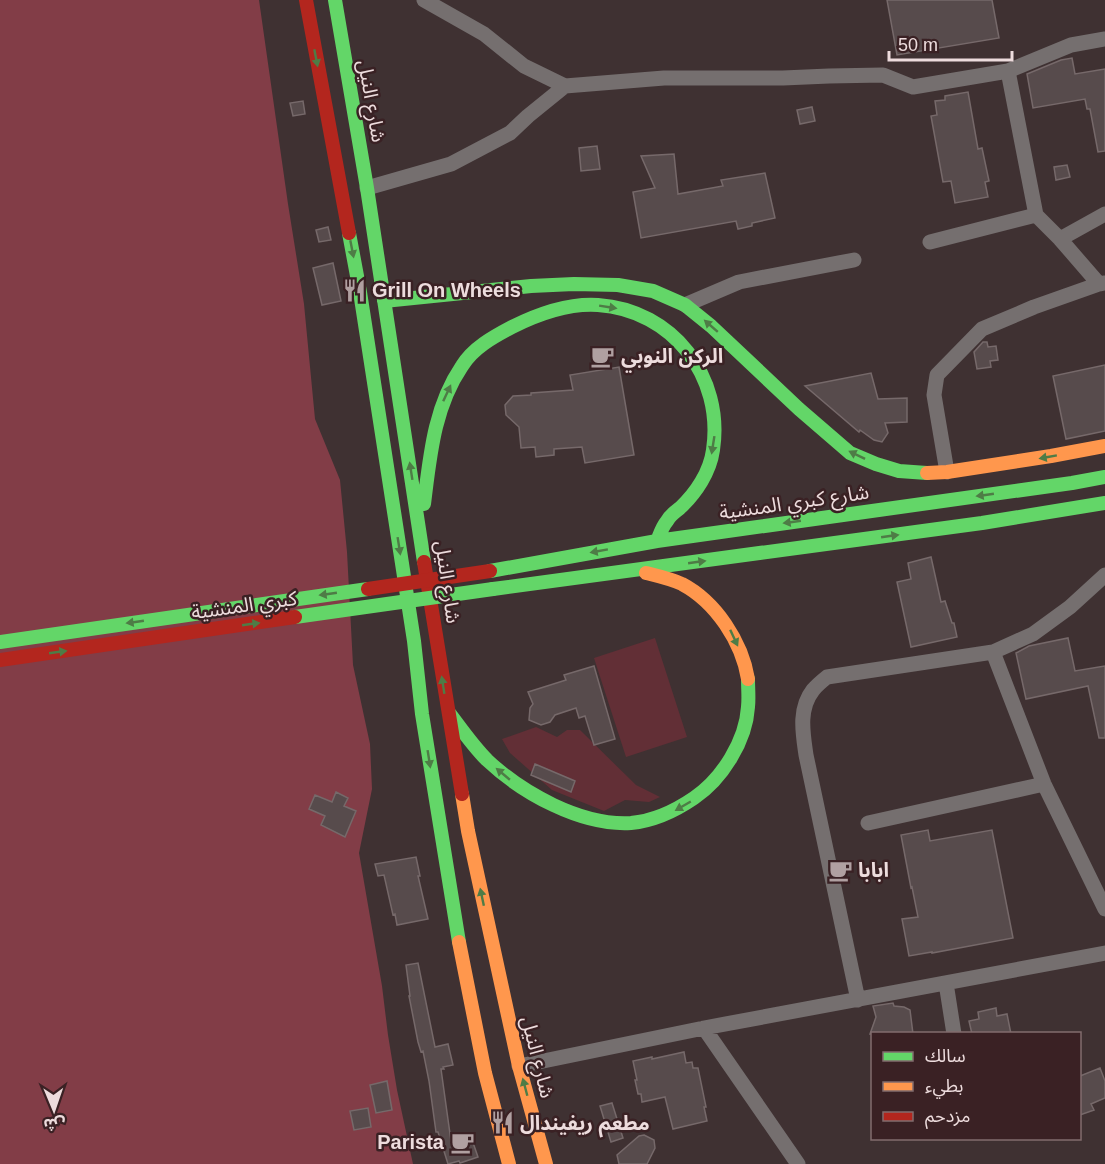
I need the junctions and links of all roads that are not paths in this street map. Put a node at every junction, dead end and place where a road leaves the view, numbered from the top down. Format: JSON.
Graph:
{"nodes":[{"id":1,"x":306,"y":0,"type":"edge"},
{"id":2,"x":334,"y":0,"type":"edge"},
{"id":3,"x":424,"y":0,"type":"edge"},
{"id":4,"x":1105,"y":39,"type":"edge"},
{"id":5,"x":1008,"y":71,"type":"junction"},
{"id":6,"x":566,"y":86,"type":"junction"},
{"id":7,"x":368,"y":188,"type":"junction"},
{"id":8,"x":1105,"y":214,"type":"edge"},
{"id":9,"x":1036,"y":215,"type":"junction"},
{"id":10,"x":1060,"y":239,"type":"junction"},
{"id":11,"x":930,"y":242,"type":"dead end"},
{"id":12,"x":854,"y":260,"type":"dead end"},
{"id":13,"x":1102,"y":284,"type":"edge"},
{"id":14,"x":384,"y":301,"type":"junction"},
{"id":15,"x":685,"y":305,"type":"junction"},
{"id":16,"x":1105,"y":446,"type":"edge"},
{"id":17,"x":947,"y":472,"type":"junction"},
{"id":18,"x":1105,"y":477,"type":"edge"},
{"id":19,"x":1105,"y":503,"type":"edge"},
{"id":20,"x":421,"y":532,"type":"junction"},
{"id":21,"x":657,"y":541,"type":"junction"},
{"id":22,"x":639,"y":570,"type":"junction"},
{"id":23,"x":490,"y":571,"type":"joint"},
{"id":24,"x":1105,"y":575,"type":"edge"},
{"id":25,"x":0,"y":642,"type":"edge"},
{"id":26,"x":993,"y":652,"type":"junction"},
{"id":27,"x":0,"y":660,"type":"edge"},
{"id":28,"x":448,"y":711,"type":"junction"},
{"id":29,"x":1044,"y":784,"type":"junction"},
{"id":30,"x":868,"y":823,"type":"dead end"},
{"id":31,"x":1105,"y":909,"type":"edge"},
{"id":32,"x":1105,"y":953,"type":"edge"},
{"id":33,"x":946,"y":983,"type":"junction"},
{"id":34,"x":858,"y":1000,"type":"junction"},
{"id":35,"x":704,"y":1028,"type":"junction"},
{"id":36,"x":954,"y":1032,"type":"edge"},
{"id":37,"x":519,"y":1066,"type":"junction"},
{"id":38,"x":509,"y":1164,"type":"edge"},
{"id":39,"x":546,"y":1164,"type":"edge"},
{"id":40,"x":798,"y":1164,"type":"edge"}],
"edges":[{"from":1,"to":38,"type":"main road","one_way":true},
{"from":2,"to":7,"type":"main road","name":"شارع النيل"},
{"from":3,"to":6,"type":"street"},
{"from":4,"to":5,"type":"street"},
{"from":5,"to":6,"type":"street"},
{"from":5,"to":9,"type":"street"},
{"from":6,"to":7,"type":"street"},
{"from":7,"to":14,"type":"main road","name":"شارع النيل"},
{"from":8,"to":10,"type":"street"},
{"from":9,"to":10,"type":"street"},
{"from":9,"to":11,"type":"street"},
{"from":10,"to":13,"type":"street"},
{"from":12,"to":15,"type":"street"},
{"from":13,"to":17,"type":"street"},
{"from":14,"to":15,"type":"main road"},
{"from":20,"to":14,"type":"main road","name":"شارع النيل","one_way":true},
{"from":17,"to":15,"type":"main road","one_way":true},
{"from":16,"to":17,"type":"main road","one_way":true},
{"from":18,"to":21,"type":"main road","name":"شارع كبري المنشية","one_way":true},
{"from":22,"to":19,"type":"main road","one_way":true},
{"from":20,"to":21,"type":"main road","one_way":true},
{"from":28,"to":20,"type":"main road","name":"شارع النيل","one_way":true},
{"from":21,"to":23,"type":"main road","name":"شارع كبري المنشية","one_way":true},
{"from":27,"to":22,"type":"main road","name":"كبري المنشية","one_way":true,"bridge":true},
{"from":22,"to":28,"type":"main road","one_way":true},
{"from":23,"to":25,"type":"main road","name":"كبري المنشية","one_way":true,"bridge":true},
{"from":24,"to":26,"type":"street"},
{"from":26,"to":29,"type":"street"},
{"from":26,"to":34,"type":"street"},
{"from":37,"to":28,"type":"main road","name":"شارع النيل","one_way":true},
{"from":29,"to":30,"type":"street"},
{"from":29,"to":31,"type":"street"},
{"from":32,"to":33,"type":"street"},
{"from":33,"to":34,"type":"street"},
{"from":33,"to":36,"type":"street"},
{"from":34,"to":35,"type":"street"},
{"from":35,"to":37,"type":"street"},
{"from":35,"to":40,"type":"street"},
{"from":39,"to":37,"type":"main road","name":"شارع النيل","one_way":true}]}
